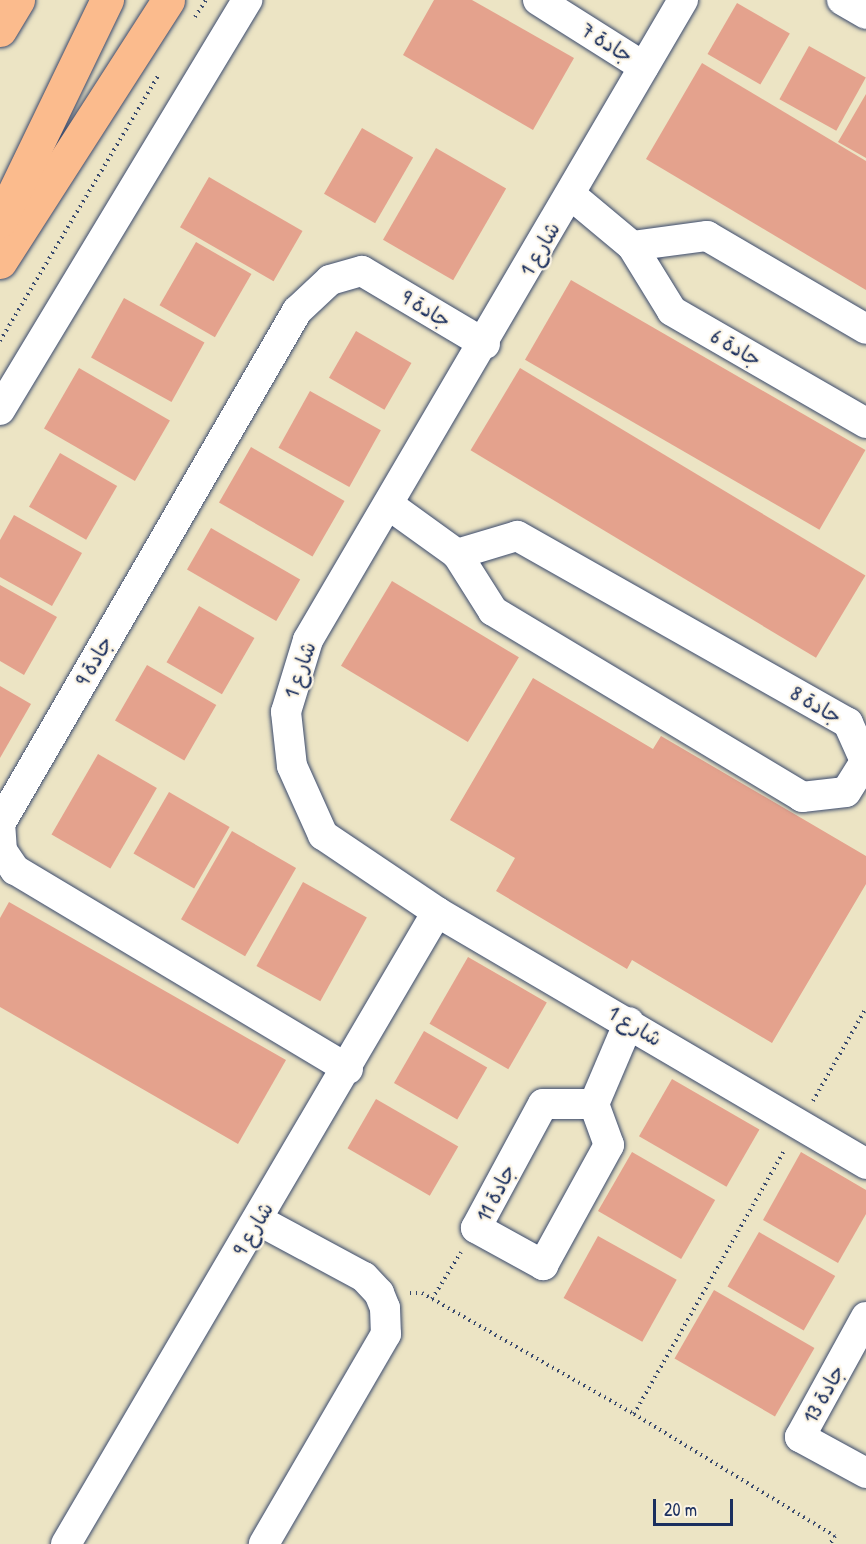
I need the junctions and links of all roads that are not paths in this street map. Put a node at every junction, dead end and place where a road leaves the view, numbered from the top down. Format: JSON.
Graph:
{"nodes":[{"id":1,"x":18,"y":0,"type":"edge"},
{"id":2,"x":107,"y":0,"type":"edge"},
{"id":3,"x":247,"y":0,"type":"edge"},
{"id":4,"x":538,"y":0,"type":"edge"},
{"id":5,"x":683,"y":0,"type":"edge"},
{"id":6,"x":842,"y":0,"type":"edge"},
{"id":7,"x":181,"y":10,"type":"edge"},
{"id":8,"x":866,"y":14,"type":"edge"},
{"id":9,"x":0,"y":30,"type":"edge"},
{"id":10,"x":644,"y":67,"type":"junction"},
{"id":11,"x":571,"y":195,"type":"junction"},
{"id":12,"x":0,"y":221,"type":"edge"},
{"id":13,"x":632,"y":246,"type":"junction"},
{"id":14,"x":0,"y":262,"type":"edge"},
{"id":15,"x":866,"y":329,"type":"edge"},
{"id":16,"x":485,"y":344,"type":"junction"},
{"id":17,"x":0,"y":410,"type":"edge"},
{"id":18,"x":866,"y":423,"type":"edge"},
{"id":19,"x":389,"y":504,"type":"junction"},
{"id":20,"x":457,"y":554,"type":"junction"},
{"id":21,"x":437,"y":912,"type":"junction"},
{"id":22,"x":629,"y":1022,"type":"junction"},
{"id":23,"x":348,"y":1069,"type":"junction"},
{"id":24,"x":594,"y":1104,"type":"junction"},
{"id":25,"x":866,"y":1164,"type":"edge"},
{"id":26,"x":258,"y":1220,"type":"junction"},
{"id":27,"x":866,"y":1317,"type":"edge"},
{"id":28,"x":866,"y":1473,"type":"edge"},
{"id":29,"x":66,"y":1544,"type":"edge"},
{"id":30,"x":264,"y":1544,"type":"edge"}],
"edges":[{"from":1,"to":9,"type":"main road"},
{"from":2,"to":12,"type":"main road"},
{"from":3,"to":17,"type":"street"},
{"from":4,"to":10,"type":"street","name":"جادة 7"},
{"from":5,"to":10,"type":"street","name":"شارع 1"},
{"from":6,"to":8,"type":"street"},
{"from":7,"to":14,"type":"main road"},
{"from":10,"to":11,"type":"street","name":"شارع 1"},
{"from":11,"to":13,"type":"street","name":"جادة 6"},
{"from":11,"to":16,"type":"street","name":"شارع 1"},
{"from":13,"to":15,"type":"street"},
{"from":13,"to":18,"type":"street","name":"جادة 6"},
{"from":16,"to":19,"type":"street","name":"شارع 1"},
{"from":16,"to":23,"type":"street","name":"جادة 9"},
{"from":19,"to":20,"type":"street","name":"جادة 8"},
{"from":19,"to":21,"type":"street","name":"شارع 1"},
{"from":20,"to":20,"type":"street","name":"جادة 8"},
{"from":21,"to":22,"type":"street","name":"شارع 1"},
{"from":21,"to":23,"type":"street","name":"شارع 9"},
{"from":22,"to":24,"type":"street"},
{"from":22,"to":25,"type":"street","name":"شارع 1"},
{"from":23,"to":26,"type":"street","name":"شارع 9"},
{"from":24,"to":24,"type":"street","name":"جادة 11"},
{"from":26,"to":29,"type":"street","name":"شارع 9"},
{"from":26,"to":30,"type":"street"},
{"from":27,"to":28,"type":"street","name":"جادة 13"}]}
